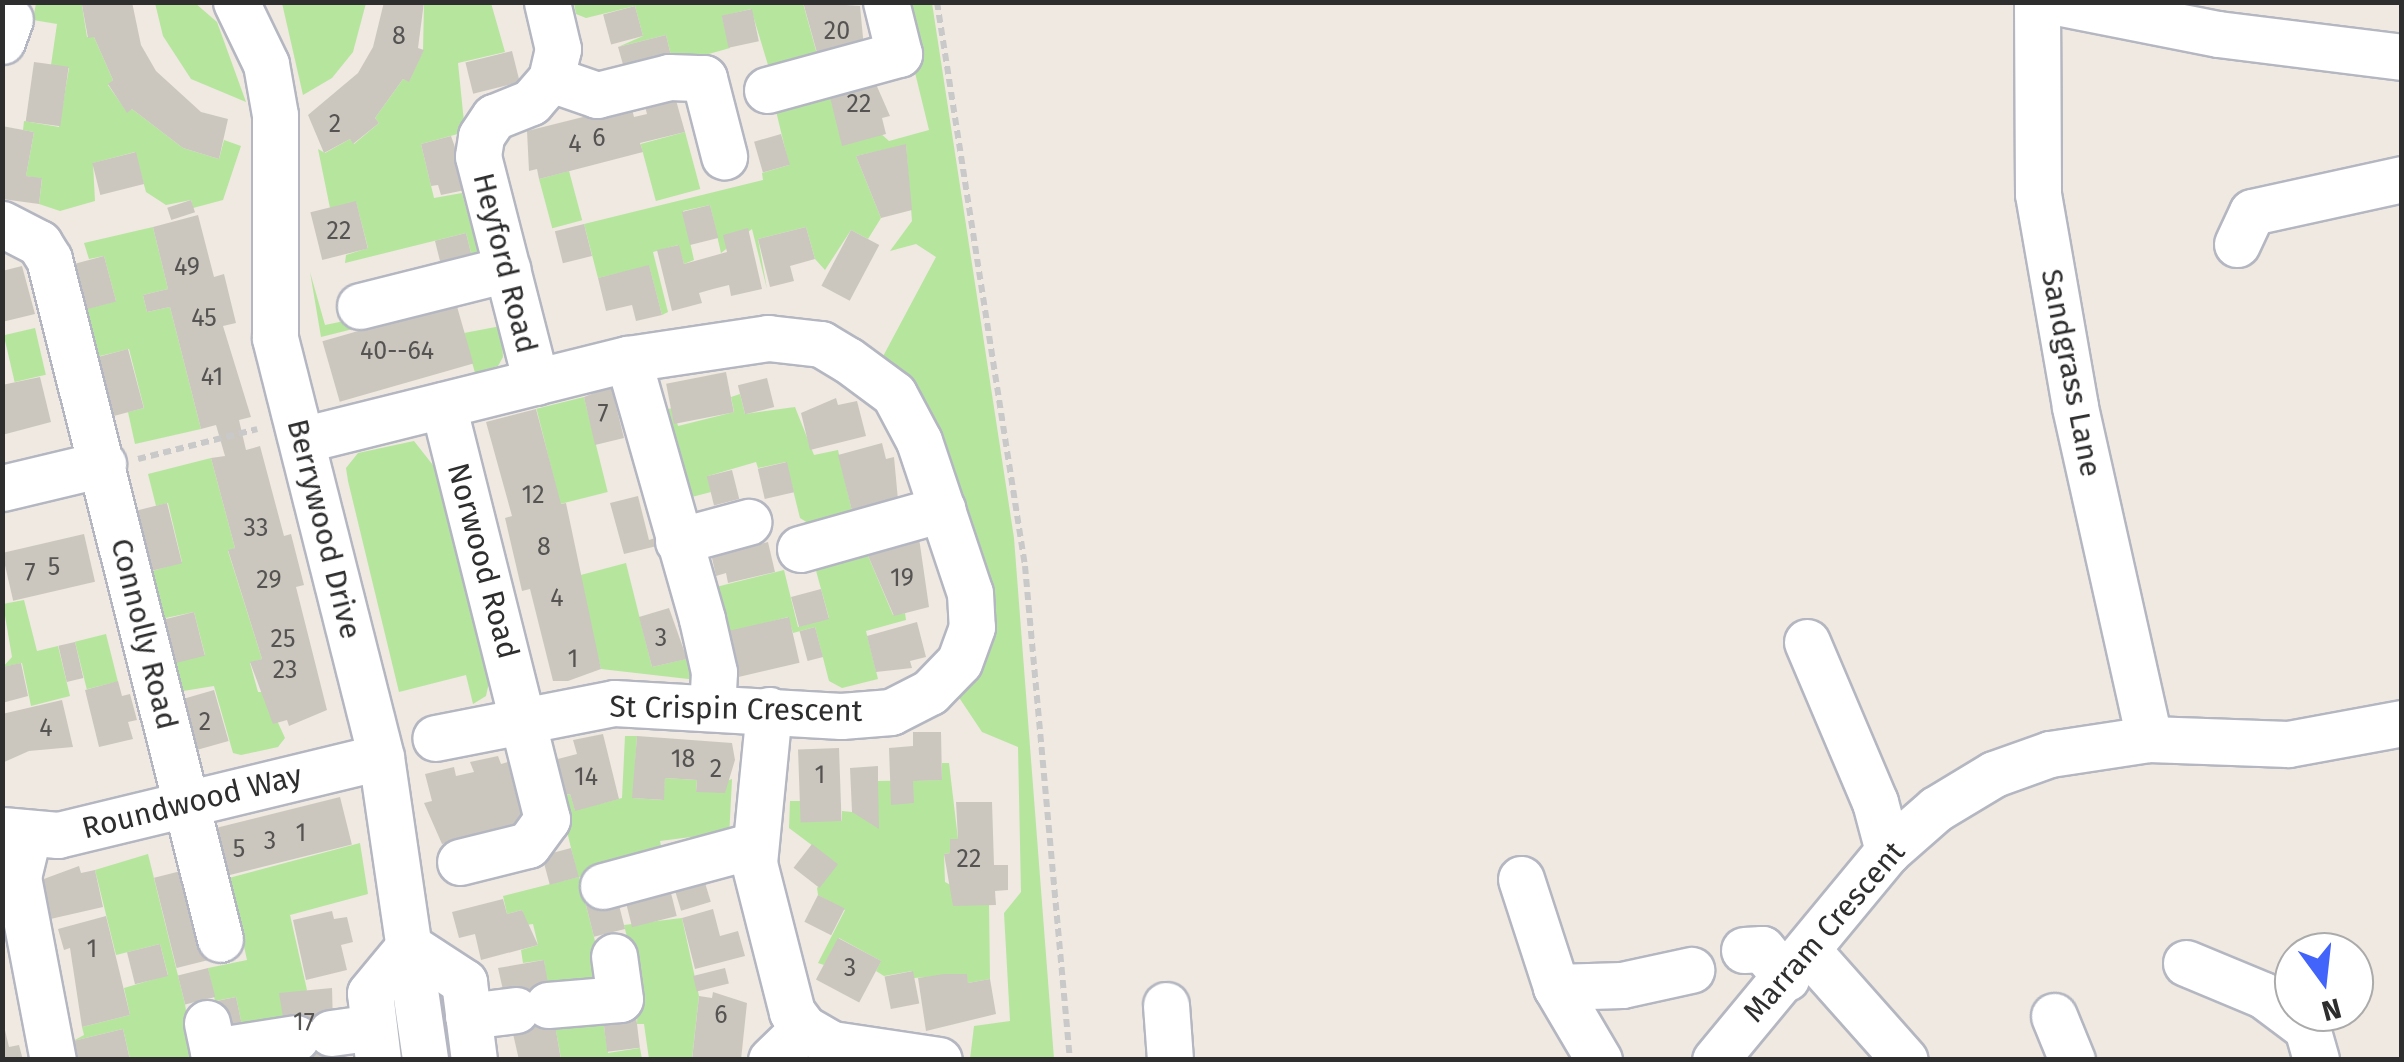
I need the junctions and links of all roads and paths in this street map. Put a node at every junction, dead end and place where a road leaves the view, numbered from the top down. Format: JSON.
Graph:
{"nodes":[{"id":1,"x":548,"y":2,"type":"edge"},
{"id":2,"x":886,"y":2,"type":"edge"},
{"id":3,"x":937,"y":2,"type":"edge"},
{"id":4,"x":2037,"y":2,"type":"edge"},
{"id":5,"x":2056,"y":2,"type":"edge"},
{"id":6,"x":238,"y":3,"type":"edge"},
{"id":7,"x":2402,"y":58,"type":"edge"},
{"id":8,"x":552,"y":79,"type":"junction"},
{"id":9,"x":767,"y":90,"type":"dead end"},
{"id":10,"x":724,"y":156,"type":"dead end"},
{"id":11,"x":2402,"y":180,"type":"edge"},
{"id":12,"x":2,"y":224,"type":"edge"},
{"id":13,"x":2237,"y":244,"type":"dead end"},
{"id":14,"x":507,"y":270,"type":"junction"},
{"id":15,"x":360,"y":306,"type":"dead end"},
{"id":16,"x":628,"y":359,"type":"junction"},
{"id":17,"x":536,"y":382,"type":"junction"},
{"id":18,"x":443,"y":405,"type":"junction"},
{"id":19,"x":288,"y":433,"type":"junction"},
{"id":20,"x":103,"y":466,"type":"junction"},
{"id":21,"x":2,"y":488,"type":"edge"},
{"id":22,"x":942,"y":510,"type":"junction"},
{"id":23,"x":748,"y":522,"type":"dead end"},
{"id":24,"x":678,"y":541,"type":"junction"},
{"id":25,"x":800,"y":550,"type":"dead end"},
{"id":26,"x":1808,"y":642,"type":"dead end"},
{"id":27,"x":712,"y":706,"type":"junction"},
{"id":28,"x":769,"y":710,"type":"junction"},
{"id":29,"x":524,"y":716,"type":"junction"},
{"id":30,"x":2402,"y":723,"type":"edge"},
{"id":31,"x":435,"y":738,"type":"dead end"},
{"id":32,"x":2149,"y":739,"type":"junction"},
{"id":33,"x":381,"y":757,"type":"junction"},
{"id":34,"x":186,"y":803,"type":"junction"},
{"id":35,"x":15,"y":833,"type":"edge"},
{"id":36,"x":756,"y":845,"type":"junction"},
{"id":37,"x":1888,"y":851,"type":"junction"},
{"id":38,"x":460,"y":862,"type":"dead end"},
{"id":39,"x":1521,"y":879,"type":"dead end"},
{"id":40,"x":603,"y":886,"type":"dead end"},
{"id":41,"x":220,"y":939,"type":"dead end"},
{"id":42,"x":410,"y":946,"type":"junction"},
{"id":43,"x":17,"y":949,"type":"edge"},
{"id":44,"x":1744,"y":950,"type":"dead end"},
{"id":45,"x":614,"y":956,"type":"dead end"},
{"id":46,"x":2186,"y":963,"type":"dead end"},
{"id":47,"x":1797,"y":965,"type":"junction"},
{"id":48,"x":1691,"y":970,"type":"dead end"},
{"id":49,"x":1556,"y":988,"type":"junction"},
{"id":50,"x":1166,"y":1005,"type":"dead end"},
{"id":51,"x":2054,"y":1016,"type":"dead end"},
{"id":52,"x":207,"y":1023,"type":"dead end"},
{"id":53,"x":804,"y":1028,"type":"junction"},
{"id":54,"x":471,"y":1038,"type":"edge"},
{"id":55,"x":345,"y":1039,"type":"edge"},
{"id":56,"x":1592,"y":1058,"type":"edge"},
{"id":57,"x":53,"y":1059,"type":"edge"},
{"id":58,"x":921,"y":1059,"type":"edge"},
{"id":59,"x":425,"y":1060,"type":"edge"},
{"id":60,"x":771,"y":1060,"type":"edge"},
{"id":61,"x":1070,"y":1060,"type":"edge"},
{"id":62,"x":1170,"y":1060,"type":"edge"},
{"id":63,"x":1715,"y":1060,"type":"edge"},
{"id":64,"x":1905,"y":1060,"type":"edge"},
{"id":65,"x":2072,"y":1060,"type":"edge"},
{"id":66,"x":2316,"y":1060,"type":"edge"}],
"edges":[{"from":1,"to":8,"type":"street"},
{"from":2,"to":9,"type":"street"},
{"from":3,"to":61,"type":"path"},
{"from":4,"to":32,"type":"street","name":"Sandgrass Lane"},
{"from":5,"to":7,"type":"street"},
{"from":6,"to":19,"type":"street","name":"Berrywood Drive"},
{"from":8,"to":10,"type":"street"},
{"from":8,"to":14,"type":"street","name":"Heyford Road"},
{"from":11,"to":13,"type":"street"},
{"from":12,"to":20,"type":"street","name":"Connolly Road"},
{"from":14,"to":15,"type":"street"},
{"from":14,"to":17,"type":"street","name":"Heyford Road"},
{"from":16,"to":17,"type":"street","name":"St Crispin Crescent"},
{"from":16,"to":22,"type":"street","name":"St Crispin Crescent"},
{"from":16,"to":24,"type":"street"},
{"from":17,"to":18,"type":"street","name":"St Crispin Crescent"},
{"from":18,"to":19,"type":"street","name":"St Crispin Crescent"},
{"from":18,"to":29,"type":"street","name":"Norwood Road"},
{"from":19,"to":20,"type":"path"},
{"from":19,"to":33,"type":"street","name":"Berrywood Drive"},
{"from":20,"to":21,"type":"street"},
{"from":20,"to":34,"type":"street","name":"Connolly Road"},
{"from":22,"to":25,"type":"street"},
{"from":22,"to":28,"type":"street","name":"St Crispin Crescent"},
{"from":23,"to":24,"type":"street"},
{"from":24,"to":27,"type":"street"},
{"from":26,"to":37,"type":"street"},
{"from":27,"to":28,"type":"street","name":"St Crispin Crescent"},
{"from":27,"to":29,"type":"street","name":"St Crispin Crescent"},
{"from":28,"to":36,"type":"street"},
{"from":29,"to":31,"type":"street","name":"St Crispin Crescent"},
{"from":29,"to":38,"type":"street","name":"Norwood Road"},
{"from":30,"to":32,"type":"street","name":"Marram Crescent"},
{"from":32,"to":37,"type":"street","name":"Marram Crescent"},
{"from":33,"to":34,"type":"street","name":"Roundwood Way"},
{"from":33,"to":42,"type":"street","name":"Berrywood Drive"},
{"from":34,"to":35,"type":"street","name":"Roundwood Way"},
{"from":34,"to":41,"type":"street","name":"Connolly Road"},
{"from":35,"to":43,"type":"street"},
{"from":36,"to":40,"type":"street"},
{"from":36,"to":53,"type":"street"},
{"from":37,"to":47,"type":"street","name":"Marram Crescent"},
{"from":39,"to":49,"type":"street"},
{"from":42,"to":54,"type":"street"},
{"from":42,"to":55,"type":"street"},
{"from":42,"to":59,"type":"street","name":"Berrywood Drive"},
{"from":43,"to":57,"type":"street"},
{"from":44,"to":47,"type":"street"},
{"from":45,"to":54,"type":"street"},
{"from":46,"to":66,"type":"street"},
{"from":47,"to":63,"type":"street","name":"Marram Crescent"},
{"from":47,"to":64,"type":"street"},
{"from":48,"to":49,"type":"street"},
{"from":49,"to":56,"type":"street"},
{"from":50,"to":62,"type":"street"},
{"from":51,"to":65,"type":"street"},
{"from":52,"to":55,"type":"street"},
{"from":53,"to":58,"type":"street"},
{"from":53,"to":60,"type":"street"}]}
